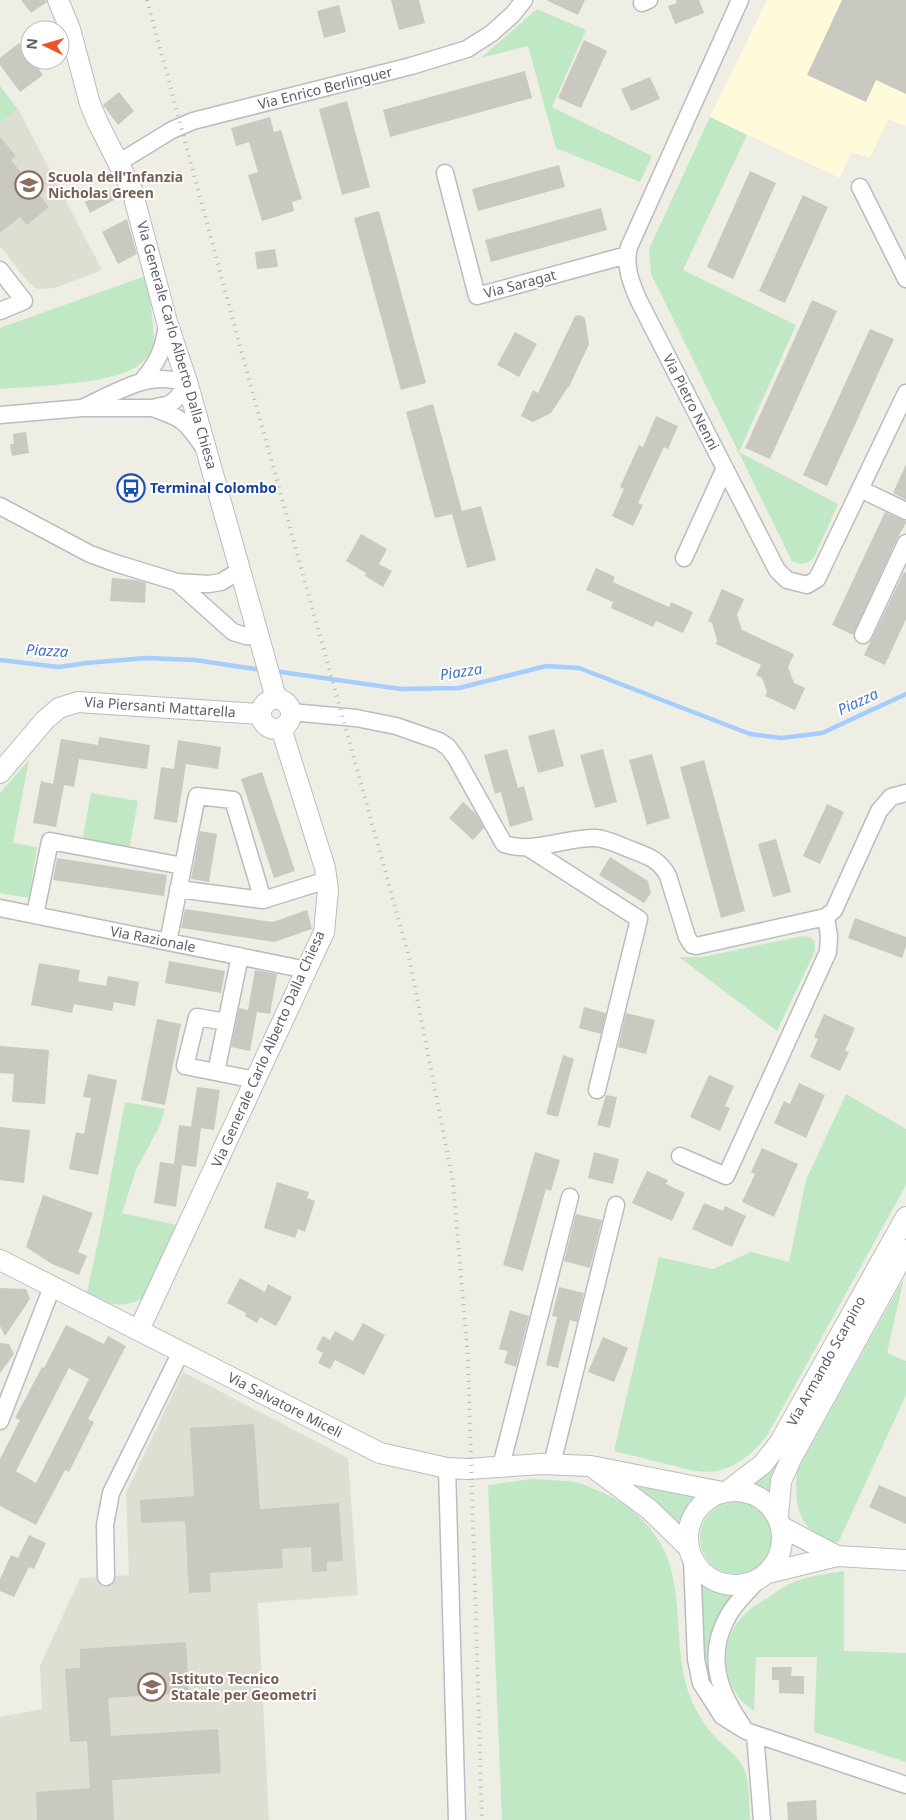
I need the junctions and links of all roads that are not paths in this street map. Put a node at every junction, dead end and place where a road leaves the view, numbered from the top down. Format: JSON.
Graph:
{"nodes":[{"id":1,"x":58,"y":0,"type":"edge"},
{"id":2,"x":524,"y":0,"type":"edge"},
{"id":3,"x":740,"y":0,"type":"edge"},
{"id":4,"x":118,"y":163,"type":"junction"},
{"id":5,"x":445,"y":173,"type":"dead end"},
{"id":6,"x":860,"y":187,"type":"dead end"},
{"id":7,"x":627,"y":255,"type":"junction"},
{"id":8,"x":0,"y":270,"type":"edge"},
{"id":9,"x":906,"y":279,"type":"edge"},
{"id":10,"x":0,"y":311,"type":"edge"},
{"id":11,"x":167,"y":322,"type":"junction"},
{"id":12,"x":143,"y":380,"type":"junction"},
{"id":13,"x":188,"y":385,"type":"junction"},
{"id":14,"x":906,"y":393,"type":"edge"},
{"id":15,"x":82,"y":408,"type":"junction"},
{"id":16,"x":152,"y":408,"type":"junction"},
{"id":17,"x":0,"y":415,"type":"edge"},
{"id":18,"x":209,"y":456,"type":"junction"},
{"id":19,"x":725,"y":468,"type":"junction"},
{"id":20,"x":860,"y":489,"type":"junction"},
{"id":21,"x":0,"y":506,"type":"edge"},
{"id":22,"x":906,"y":511,"type":"edge"},
{"id":23,"x":906,"y":543,"type":"edge"},
{"id":24,"x":684,"y":558,"type":"dead end"},
{"id":25,"x":240,"y":570,"type":"junction"},
{"id":26,"x":177,"y":582,"type":"junction"},
{"id":27,"x":863,"y":635,"type":"dead end"},
{"id":28,"x":262,"y":645,"type":"junction"},
{"id":29,"x":274,"y":691,"type":"junction"},
{"id":30,"x":260,"y":714,"type":"junction"},
{"id":31,"x":286,"y":720,"type":"junction"},
{"id":32,"x":0,"y":773,"type":"edge"},
{"id":33,"x":906,"y":792,"type":"edge"},
{"id":34,"x":527,"y":847,"type":"junction"},
{"id":35,"x":183,"y":866,"type":"junction"},
{"id":36,"x":327,"y":880,"type":"junction"},
{"id":37,"x":178,"y":889,"type":"junction"},
{"id":38,"x":262,"y":900,"type":"junction"},
{"id":39,"x":0,"y":908,"type":"edge"},
{"id":40,"x":35,"y":915,"type":"junction"},
{"id":41,"x":826,"y":917,"type":"junction"},
{"id":42,"x":168,"y":942,"type":"junction"},
{"id":43,"x":240,"y":956,"type":"junction"},
{"id":44,"x":307,"y":970,"type":"junction"},
{"id":45,"x":226,"y":1022,"type":"junction"},
{"id":46,"x":216,"y":1072,"type":"junction"},
{"id":47,"x":255,"y":1080,"type":"junction"},
{"id":48,"x":597,"y":1090,"type":"dead end"},
{"id":49,"x":680,"y":1156,"type":"dead end"},
{"id":50,"x":570,"y":1197,"type":"dead end"},
{"id":51,"x":616,"y":1205,"type":"dead end"},
{"id":52,"x":906,"y":1217,"type":"edge"},
{"id":53,"x":906,"y":1250,"type":"edge"},
{"id":54,"x":0,"y":1260,"type":"edge"},
{"id":55,"x":52,"y":1288,"type":"junction"},
{"id":56,"x":139,"y":1330,"type":"junction"},
{"id":57,"x":181,"y":1352,"type":"junction"},
{"id":58,"x":0,"y":1421,"type":"edge"},
{"id":59,"x":552,"y":1464,"type":"junction"},
{"id":60,"x":501,"y":1466,"type":"junction"},
{"id":61,"x":591,"y":1466,"type":"junction"},
{"id":62,"x":447,"y":1468,"type":"junction"},
{"id":63,"x":725,"y":1491,"type":"junction"},
{"id":64,"x":780,"y":1521,"type":"junction"},
{"id":65,"x":691,"y":1553,"type":"junction"},
{"id":66,"x":837,"y":1556,"type":"junction"},
{"id":67,"x":906,"y":1560,"type":"edge"},
{"id":68,"x":763,"y":1576,"type":"junction"},
{"id":69,"x":106,"y":1577,"type":"dead end"},
{"id":70,"x":751,"y":1732,"type":"junction"},
{"id":71,"x":906,"y":1785,"type":"edge"},
{"id":72,"x":457,"y":1820,"type":"edge"},
{"id":73,"x":762,"y":1820,"type":"edge"}],
"edges":[{"from":1,"to":4,"type":"street","name":"Via Generale Carlo Alberto Dalla Chiesa"},
{"from":2,"to":4,"type":"street","name":"Via Enrico Berlinguer"},
{"from":3,"to":7,"type":"street"},
{"from":4,"to":11,"type":"street","name":"Via Generale Carlo Alberto Dalla Chiesa"},
{"from":5,"to":7,"type":"street","name":"Via Saragat"},
{"from":6,"to":9,"type":"street"},
{"from":7,"to":19,"type":"street","name":"Via Pietro Nenni"},
{"from":8,"to":10,"type":"street"},
{"from":11,"to":12,"type":"street"},
{"from":11,"to":13,"type":"street","name":"Via Generale Carlo Alberto Dalla Chiesa"},
{"from":12,"to":13,"type":"street"},
{"from":12,"to":15,"type":"street"},
{"from":13,"to":16,"type":"street"},
{"from":13,"to":18,"type":"street","name":"Via Generale Carlo Alberto Dalla Chiesa"},
{"from":14,"to":20,"type":"street","name":"Via Pietro Nenni"},
{"from":15,"to":16,"type":"street"},
{"from":15,"to":17,"type":"street"},
{"from":16,"to":18,"type":"street"},
{"from":18,"to":25,"type":"street","name":"Via Generale Carlo Alberto Dalla Chiesa"},
{"from":19,"to":20,"type":"street","name":"Via Pietro Nenni"},
{"from":19,"to":24,"type":"street"},
{"from":20,"to":22,"type":"street"},
{"from":21,"to":26,"type":"street"},
{"from":23,"to":27,"type":"street"},
{"from":25,"to":26,"type":"street"},
{"from":25,"to":28,"type":"street","name":"Via Generale Carlo Alberto Dalla Chiesa"},
{"from":26,"to":28,"type":"street"},
{"from":28,"to":29,"type":"street","name":"Via Generale Carlo Alberto Dalla Chiesa"},
{"from":29,"to":30,"type":"street"},
{"from":29,"to":31,"type":"street"},
{"from":30,"to":31,"type":"street"},
{"from":30,"to":32,"type":"street","name":"Via Piersanti Mattarella"},
{"from":31,"to":34,"type":"street"},
{"from":31,"to":36,"type":"street","name":"Via Generale Carlo Alberto Dalla Chiesa"},
{"from":33,"to":41,"type":"street"},
{"from":34,"to":41,"type":"street"},
{"from":34,"to":48,"type":"street"},
{"from":35,"to":37,"type":"street"},
{"from":35,"to":38,"type":"street"},
{"from":35,"to":40,"type":"street"},
{"from":36,"to":38,"type":"street"},
{"from":36,"to":44,"type":"street","name":"Via Generale Carlo Alberto Dalla Chiesa"},
{"from":37,"to":38,"type":"street"},
{"from":37,"to":42,"type":"street"},
{"from":39,"to":40,"type":"street","name":"Via Razionale"},
{"from":40,"to":42,"type":"street","name":"Via Razionale"},
{"from":41,"to":49,"type":"street"},
{"from":42,"to":43,"type":"street","name":"Via Razionale"},
{"from":43,"to":44,"type":"street","name":"Via Razionale"},
{"from":43,"to":45,"type":"street"},
{"from":44,"to":47,"type":"street","name":"Via Generale Carlo Alberto Dalla Chiesa"},
{"from":45,"to":46,"type":"street"},
{"from":45,"to":46,"type":"street"},
{"from":46,"to":47,"type":"street"},
{"from":47,"to":56,"type":"street","name":"Via Generale Carlo Alberto Dalla Chiesa"},
{"from":50,"to":60,"type":"street"},
{"from":51,"to":59,"type":"street"},
{"from":52,"to":63,"type":"street","name":"Via Armando Scarpino"},
{"from":53,"to":64,"type":"street","name":"Via Armando Scarpino"},
{"from":54,"to":55,"type":"street","name":"Via Salvatore Miceli"},
{"from":55,"to":56,"type":"street","name":"Via Salvatore Miceli"},
{"from":55,"to":58,"type":"street"},
{"from":56,"to":57,"type":"street","name":"Via Salvatore Miceli"},
{"from":57,"to":62,"type":"street","name":"Via Salvatore Miceli"},
{"from":57,"to":69,"type":"street"},
{"from":59,"to":60,"type":"street","name":"Via Salvatore Miceli"},
{"from":59,"to":61,"type":"street","name":"Via Salvatore Miceli"},
{"from":60,"to":62,"type":"street","name":"Via Salvatore Miceli"},
{"from":61,"to":63,"type":"street","name":"Via Salvatore Miceli"},
{"from":61,"to":65,"type":"street"},
{"from":62,"to":72,"type":"street"},
{"from":63,"to":64,"type":"street"},
{"from":63,"to":65,"type":"street"},
{"from":64,"to":66,"type":"street"},
{"from":64,"to":68,"type":"street"},
{"from":65,"to":68,"type":"street"},
{"from":65,"to":70,"type":"street"},
{"from":66,"to":67,"type":"street"},
{"from":66,"to":68,"type":"street"},
{"from":68,"to":70,"type":"street"},
{"from":70,"to":71,"type":"street"},
{"from":70,"to":73,"type":"street"}]}
